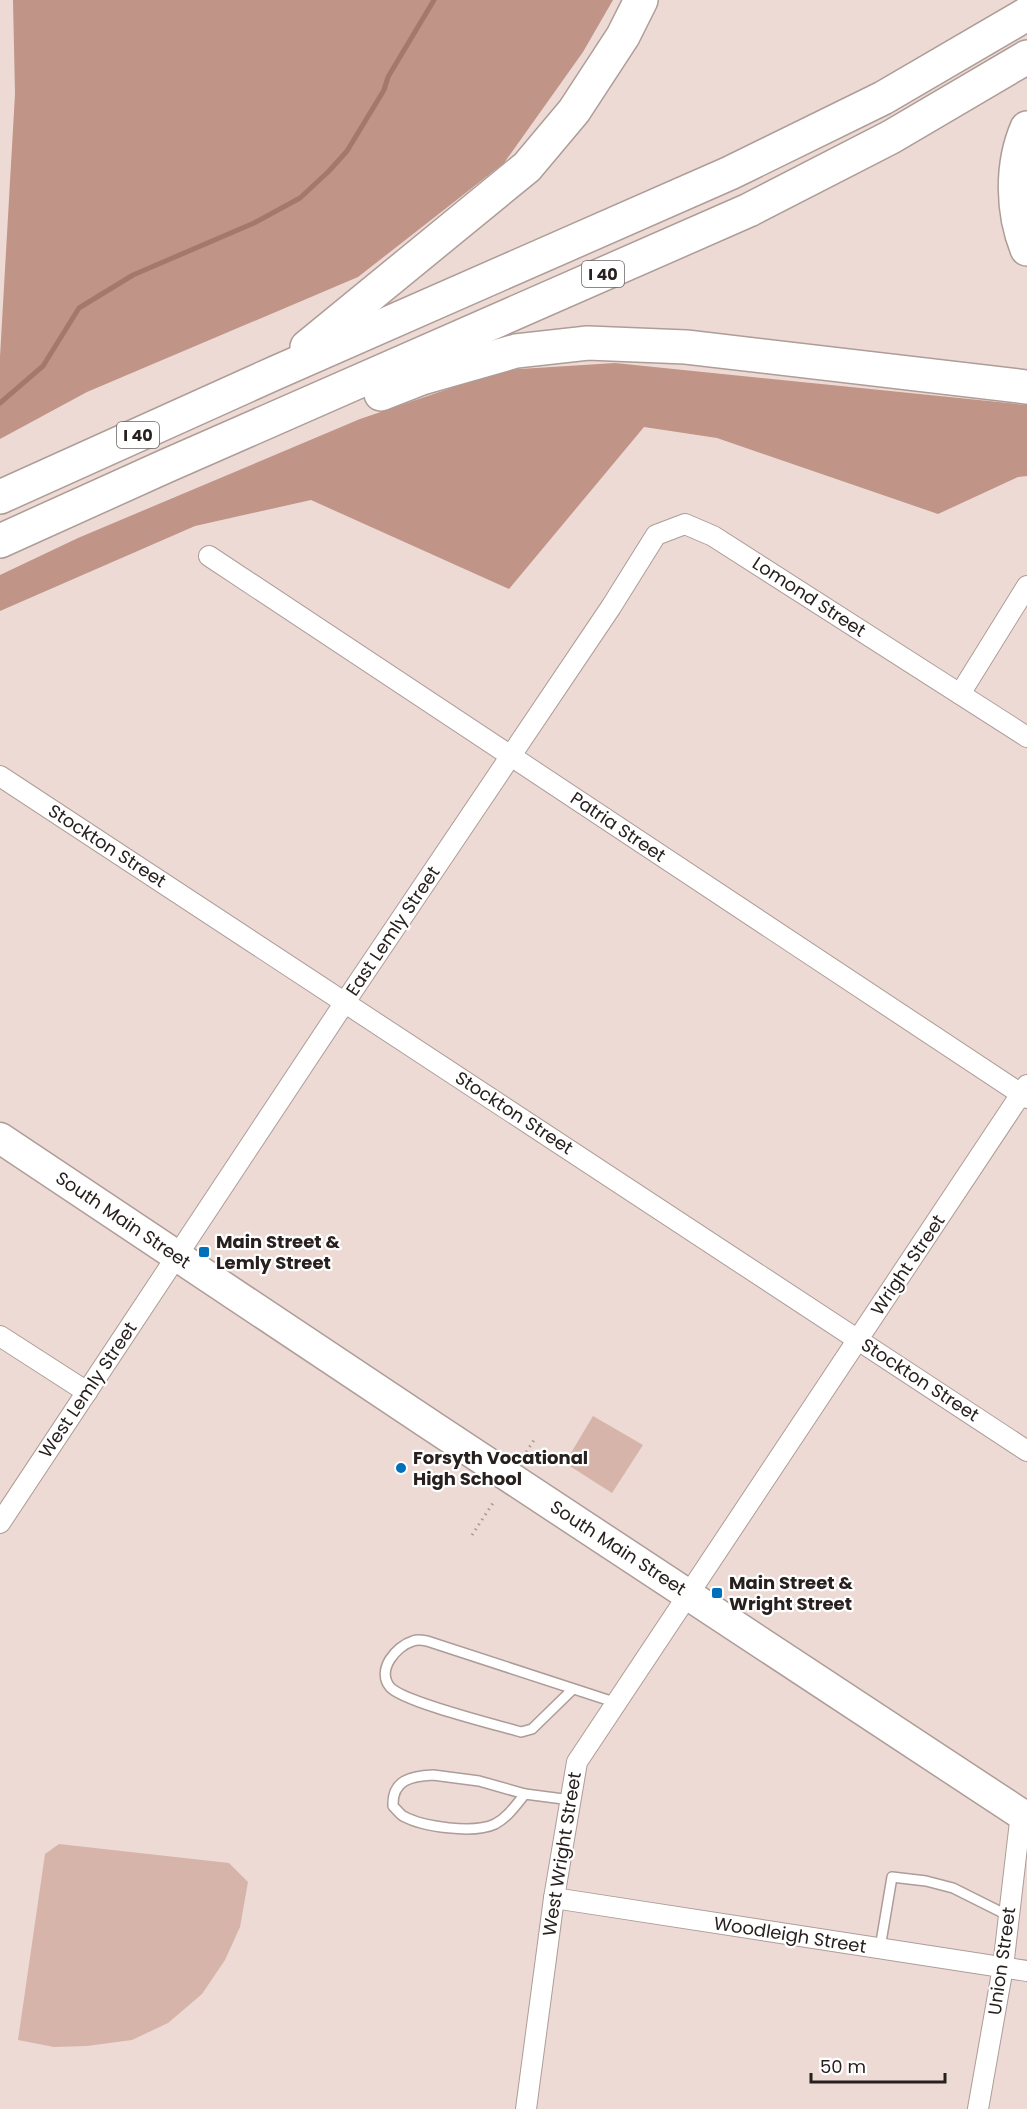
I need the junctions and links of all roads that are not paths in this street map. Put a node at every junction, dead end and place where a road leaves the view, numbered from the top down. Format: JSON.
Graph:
{"nodes":[{"id":1,"x":640,"y":0,"type":"edge"},
{"id":2,"x":1027,"y":14,"type":"edge"},
{"id":3,"x":1027,"y":57,"type":"edge"},
{"id":4,"x":1027,"y":128,"type":"edge"},
{"id":5,"x":1027,"y":249,"type":"edge"},
{"id":6,"x":275,"y":373,"type":"junction"},
{"id":7,"x":1027,"y":387,"type":"edge"},
{"id":8,"x":166,"y":466,"type":"junction"},
{"id":9,"x":0,"y":497,"type":"edge"},
{"id":10,"x":0,"y":541,"type":"edge"},
{"id":11,"x":209,"y":556,"type":"dead end"},
{"id":12,"x":1027,"y":586,"type":"edge"},
{"id":13,"x":611,"y":607,"type":"joint"},
{"id":14,"x":960,"y":694,"type":"junction"},
{"id":15,"x":1027,"y":737,"type":"edge"},
{"id":16,"x":510,"y":755,"type":"junction"},
{"id":17,"x":0,"y":776,"type":"edge"},
{"id":18,"x":345,"y":1002,"type":"junction"},
{"id":19,"x":1025,"y":1092,"type":"edge"},
{"id":20,"x":0,"y":1138,"type":"edge"},
{"id":21,"x":177,"y":1257,"type":"junction"},
{"id":22,"x":0,"y":1336,"type":"edge"},
{"id":23,"x":858,"y":1339,"type":"junction"},
{"id":24,"x":87,"y":1392,"type":"junction"},
{"id":25,"x":1027,"y":1450,"type":"edge"},
{"id":26,"x":0,"y":1523,"type":"edge"},
{"id":27,"x":688,"y":1594,"type":"junction"},
{"id":28,"x":573,"y":1689,"type":"junction"},
{"id":29,"x":616,"y":1703,"type":"junction"},
{"id":30,"x":525,"y":1794,"type":"junction"},
{"id":31,"x":571,"y":1800,"type":"junction"},
{"id":32,"x":1024,"y":1815,"type":"edge"},
{"id":33,"x":554,"y":1898,"type":"junction"},
{"id":34,"x":1009,"y":1916,"type":"junction"},
{"id":35,"x":880,"y":1948,"type":"junction"},
{"id":36,"x":1003,"y":1967,"type":"junction"},
{"id":37,"x":1027,"y":1971,"type":"edge"},
{"id":38,"x":526,"y":2109,"type":"edge"},
{"id":39,"x":978,"y":2109,"type":"edge"}],
"edges":[{"from":1,"to":6,"type":"highway"},
{"from":2,"to":6,"type":"highway","number":"I 40"},
{"from":3,"to":8,"type":"highway","number":"I 40"},
{"from":4,"to":5,"type":"highway"},
{"from":6,"to":9,"type":"highway","number":"I 40"},
{"from":7,"to":8,"type":"highway"},
{"from":8,"to":10,"type":"highway","number":"I 40"},
{"from":11,"to":16,"type":"street","name":"Patria Street"},
{"from":12,"to":14,"type":"street"},
{"from":13,"to":14,"type":"street","name":"Lomond Street"},
{"from":13,"to":16,"type":"street","name":"East Lemly Street"},
{"from":14,"to":15,"type":"street","name":"Lomond Street"},
{"from":16,"to":18,"type":"street","name":"East Lemly Street"},
{"from":16,"to":19,"type":"street","name":"Patria Street"},
{"from":17,"to":18,"type":"street","name":"Stockton Street"},
{"from":18,"to":21,"type":"street","name":"East Lemly Street"},
{"from":18,"to":23,"type":"street","name":"Stockton Street"},
{"from":19,"to":23,"type":"street","name":"Wright Street"},
{"from":20,"to":21,"type":"main road","name":"South Main Street"},
{"from":21,"to":24,"type":"street","name":"West Lemly Street"},
{"from":21,"to":27,"type":"main road","name":"South Main Street"},
{"from":22,"to":24,"type":"street"},
{"from":23,"to":25,"type":"street","name":"Stockton Street"},
{"from":23,"to":27,"type":"street","name":"Wright Street"},
{"from":24,"to":26,"type":"street","name":"West Lemly Street"},
{"from":27,"to":29,"type":"street","name":"West Wright Street"},
{"from":27,"to":32,"type":"main road","name":"South Main Street"},
{"from":28,"to":28,"type":"lane"},
{"from":28,"to":29,"type":"lane"},
{"from":29,"to":31,"type":"street","name":"West Wright Street"},
{"from":30,"to":30,"type":"lane"},
{"from":30,"to":31,"type":"lane"},
{"from":31,"to":33,"type":"street","name":"West Wright Street"},
{"from":32,"to":34,"type":"street","name":"Union Street"},
{"from":33,"to":35,"type":"street","name":"Woodleigh Street"},
{"from":33,"to":38,"type":"street","name":"West Wright Street"},
{"from":34,"to":35,"type":"lane"},
{"from":34,"to":36,"type":"street","name":"Union Street"},
{"from":35,"to":36,"type":"street","name":"Woodleigh Street"},
{"from":36,"to":37,"type":"street","name":"Woodleigh Street"},
{"from":36,"to":39,"type":"street","name":"Union Street"}]}
